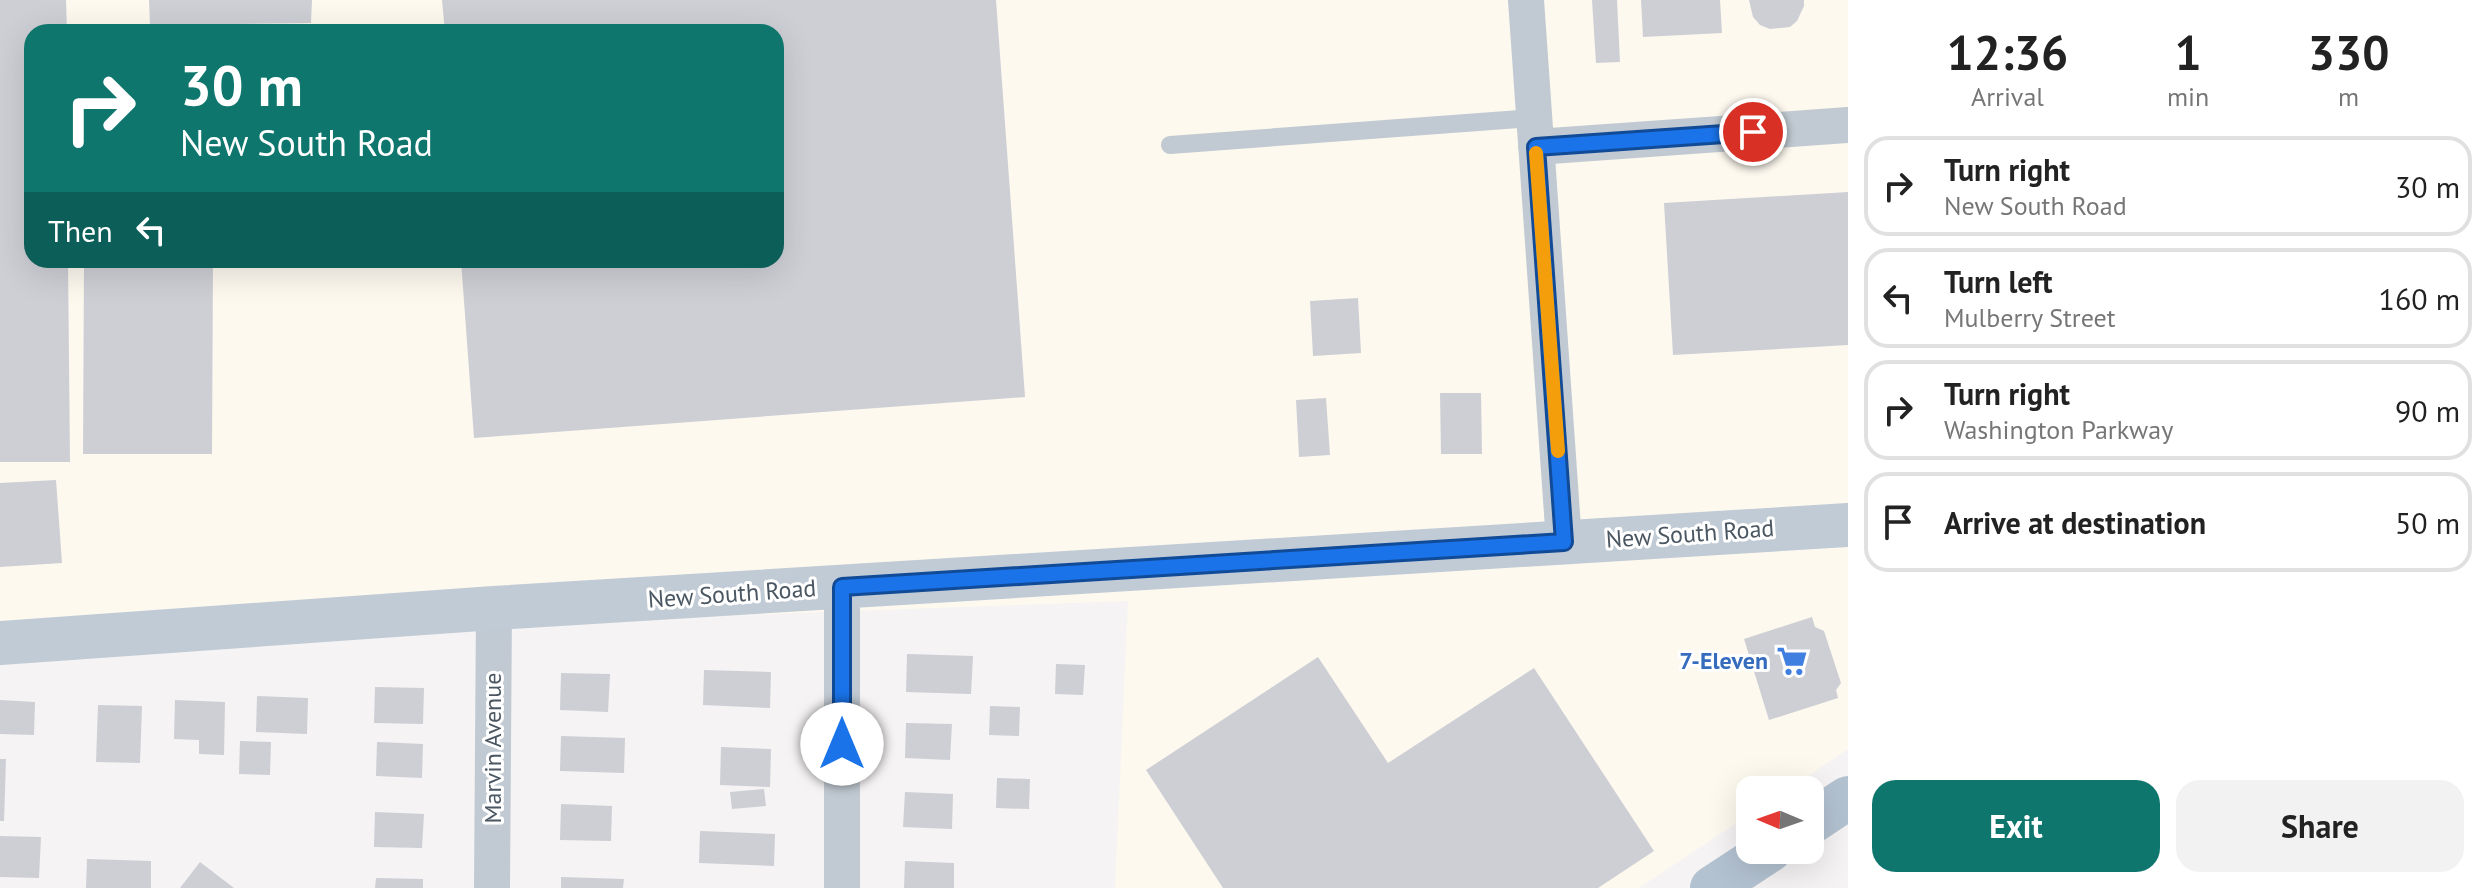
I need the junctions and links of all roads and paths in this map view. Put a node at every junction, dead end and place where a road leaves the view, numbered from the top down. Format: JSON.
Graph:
{"nodes":[{"id":1,"x":1526,"y":0,"type":"edge"},
{"id":2,"x":1848,"y":125,"type":"edge"},
{"id":3,"x":1535,"y":133,"type":"junction"},
{"id":4,"x":1170,"y":145,"type":"dead end"},
{"id":5,"x":1848,"y":525,"type":"edge"},
{"id":6,"x":1564,"y":542,"type":"junction"},
{"id":7,"x":842,"y":587,"type":"junction"},
{"id":8,"x":494,"y":608,"type":"junction"},
{"id":9,"x":0,"y":643,"type":"edge"},
{"id":10,"x":1848,"y":798,"type":"edge"},
{"id":11,"x":1824,"y":814,"type":"edge"},
{"id":12,"x":1749,"y":864,"type":"edge"},
{"id":13,"x":492,"y":888,"type":"edge"},
{"id":14,"x":842,"y":888,"type":"edge"},
{"id":15,"x":1712,"y":888,"type":"edge"}],
"edges":[{"from":1,"to":3,"type":"street"},
{"from":2,"to":3,"type":"street"},
{"from":3,"to":4,"type":"lane"},
{"from":3,"to":6,"type":"street"},
{"from":5,"to":6,"type":"street","name":"New South Road"},
{"from":6,"to":7,"type":"street","name":"New South Road"},
{"from":7,"to":8,"type":"street","name":"New South Road"},
{"from":7,"to":14,"type":"street"},
{"from":8,"to":9,"type":"street","name":"New South Road"},
{"from":8,"to":13,"type":"street","name":"Marvin Avenue"},
{"from":10,"to":11,"type":"main road"},
{"from":12,"to":15,"type":"main road"}]}
